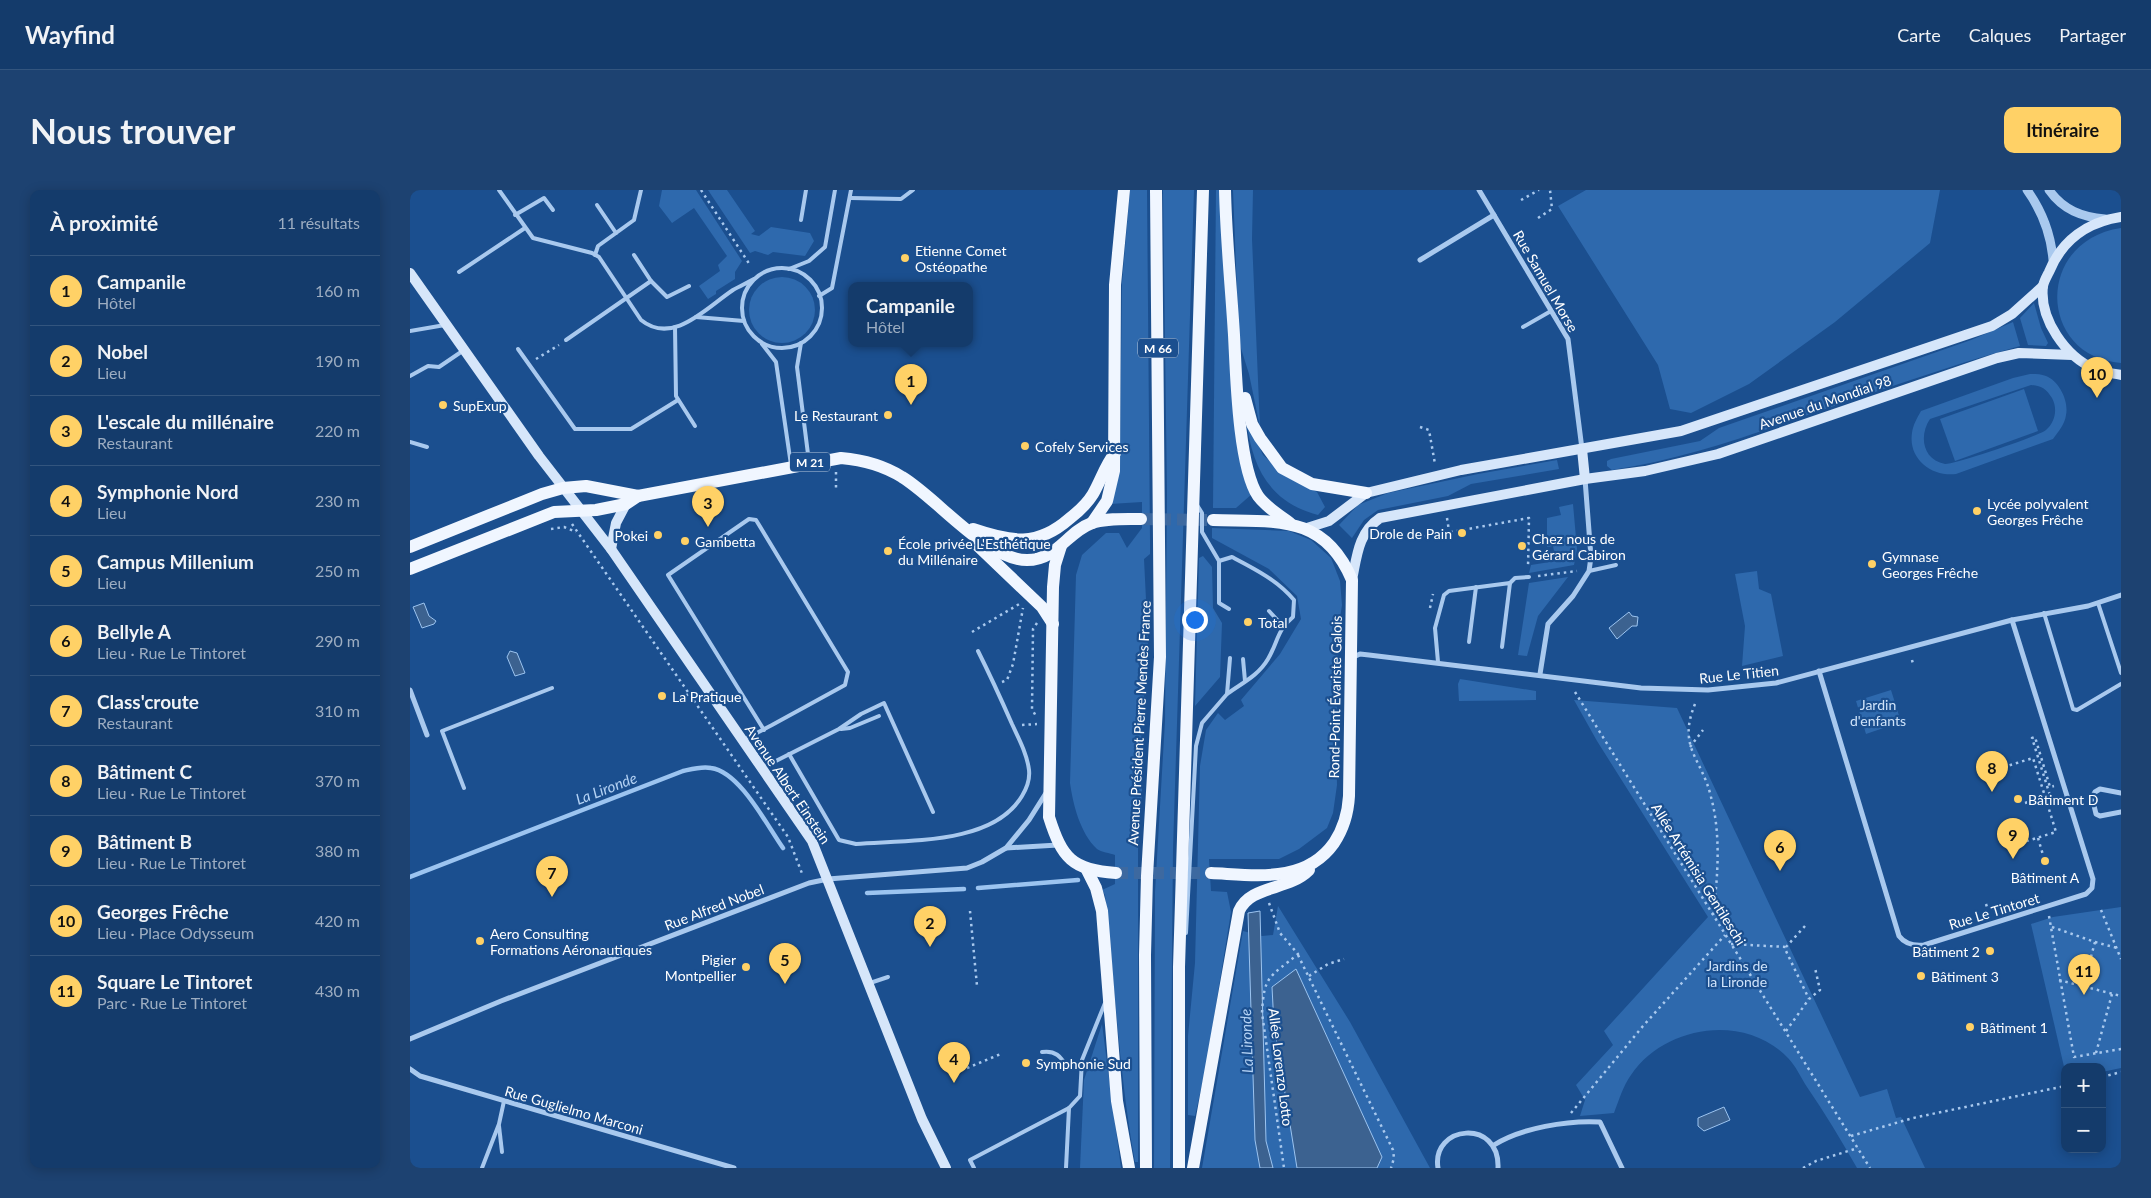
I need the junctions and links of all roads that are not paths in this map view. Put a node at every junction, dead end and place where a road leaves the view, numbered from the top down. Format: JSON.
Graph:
{"nodes":[{"id":1,"x":498,"y":190,"type":"edge"},
{"id":2,"x":641,"y":190,"type":"edge"},
{"id":3,"x":806,"y":190,"type":"edge"},
{"id":4,"x":835,"y":190,"type":"edge"},
{"id":5,"x":852,"y":190,"type":"edge"},
{"id":6,"x":914,"y":190,"type":"edge"},
{"id":7,"x":1124,"y":190,"type":"edge"},
{"id":8,"x":1156,"y":190,"type":"edge"},
{"id":9,"x":1203,"y":190,"type":"edge"},
{"id":10,"x":1225,"y":190,"type":"edge"},
{"id":11,"x":1479,"y":190,"type":"edge"},
{"id":12,"x":2027,"y":190,"type":"edge"},
{"id":13,"x":2049,"y":190,"type":"edge"},
{"id":14,"x":851,"y":198,"type":"junction"},
{"id":15,"x":597,"y":205,"type":"dead end"},
{"id":16,"x":834,"y":208,"type":"junction"},
{"id":17,"x":846,"y":209,"type":"junction"},
{"id":18,"x":554,"y":210,"type":"dead end"},
{"id":19,"x":515,"y":215,"type":"junction"},
{"id":20,"x":1494,"y":215,"type":"junction"},
{"id":21,"x":2121,"y":217,"type":"edge"},
{"id":22,"x":2105,"y":219,"type":"junction"},
{"id":23,"x":800,"y":220,"type":"dead end"},
{"id":24,"x":525,"y":228,"type":"junction"},
{"id":25,"x":616,"y":233,"type":"junction"},
{"id":26,"x":634,"y":254,"type":"dead end"},
{"id":27,"x":595,"y":255,"type":"junction"},
{"id":28,"x":1420,"y":260,"type":"dead end"},
{"id":29,"x":2054,"y":260,"type":"junction"},
{"id":30,"x":788,"y":269,"type":"junction"},
{"id":31,"x":459,"y":272,"type":"dead end"},
{"id":32,"x":410,"y":273,"type":"edge"},
{"id":33,"x":754,"y":280,"type":"junction"},
{"id":34,"x":651,"y":282,"type":"junction"},
{"id":35,"x":689,"y":286,"type":"dead end"},
{"id":36,"x":2043,"y":286,"type":"junction"},
{"id":37,"x":820,"y":296,"type":"junction"},
{"id":38,"x":626,"y":297,"type":"junction"},
{"id":39,"x":1551,"y":311,"type":"junction"},
{"id":40,"x":696,"y":317,"type":"junction"},
{"id":41,"x":744,"y":321,"type":"junction"},
{"id":42,"x":446,"y":325,"type":"junction"},
{"id":43,"x":675,"y":328,"type":"junction"},
{"id":44,"x":1523,"y":328,"type":"dead end"},
{"id":45,"x":410,"y":331,"type":"edge"},
{"id":46,"x":566,"y":340,"type":"road end"},
{"id":47,"x":761,"y":342,"type":"junction"},
{"id":48,"x":800,"y":343,"type":"junction"},
{"id":49,"x":518,"y":349,"type":"dead end"},
{"id":50,"x":464,"y":350,"type":"junction"},
{"id":51,"x":2072,"y":355,"type":"junction"},
{"id":52,"x":2121,"y":375,"type":"edge"},
{"id":53,"x":410,"y":376,"type":"edge"},
{"id":54,"x":1237,"y":388,"type":"junction"},
{"id":55,"x":678,"y":400,"type":"junction"},
{"id":56,"x":696,"y":426,"type":"dead end"},
{"id":57,"x":410,"y":442,"type":"edge"},
{"id":58,"x":427,"y":447,"type":"dead end"},
{"id":59,"x":1582,"y":449,"type":"junction"},
{"id":60,"x":1115,"y":453,"type":"junction"},
{"id":61,"x":810,"y":462,"type":"junction"},
{"id":62,"x":791,"y":465,"type":"junction"},
{"id":63,"x":1585,"y":479,"type":"junction"},
{"id":64,"x":563,"y":488,"type":"junction"},
{"id":65,"x":1366,"y":493,"type":"junction"},
{"id":66,"x":638,"y":496,"type":"junction"},
{"id":67,"x":1194,"y":502,"type":"junction"},
{"id":68,"x":626,"y":504,"type":"junction"},
{"id":69,"x":582,"y":511,"type":"junction"},
{"id":70,"x":1141,"y":519,"type":"tunnel mouth"},
{"id":71,"x":1213,"y":520,"type":"tunnel mouth"},
{"id":72,"x":1092,"y":523,"type":"junction"},
{"id":73,"x":1290,"y":523,"type":"junction"},
{"id":74,"x":963,"y":526,"type":"junction"},
{"id":75,"x":1307,"y":528,"type":"junction"},
{"id":76,"x":1061,"y":546,"type":"junction"},
{"id":77,"x":410,"y":548,"type":"edge"},
{"id":78,"x":610,"y":549,"type":"junction"},
{"id":79,"x":1219,"y":561,"type":"junction"},
{"id":80,"x":1616,"y":565,"type":"dead end"},
{"id":81,"x":410,"y":569,"type":"edge"},
{"id":82,"x":1589,"y":571,"type":"junction"},
{"id":83,"x":1529,"y":577,"type":"road end"},
{"id":84,"x":1352,"y":580,"type":"junction"},
{"id":85,"x":1510,"y":584,"type":"junction"},
{"id":86,"x":1476,"y":587,"type":"junction"},
{"id":87,"x":2121,"y":595,"type":"edge"},
{"id":88,"x":2098,"y":603,"type":"junction"},
{"id":89,"x":1229,"y":610,"type":"dead end"},
{"id":90,"x":1269,"y":611,"type":"dead end"},
{"id":91,"x":2044,"y":613,"type":"junction"},
{"id":92,"x":2012,"y":620,"type":"junction"},
{"id":93,"x":1053,"y":624,"type":"junction"},
{"id":94,"x":1282,"y":625,"type":"junction"},
{"id":95,"x":1469,"y":642,"type":"dead end"},
{"id":96,"x":1502,"y":647,"type":"dead end"},
{"id":97,"x":978,"y":650,"type":"dead end"},
{"id":98,"x":1230,"y":658,"type":"dead end"},
{"id":99,"x":1352,"y":658,"type":"junction"},
{"id":100,"x":1244,"y":659,"type":"dead end"},
{"id":101,"x":1438,"y":662,"type":"junction"},
{"id":102,"x":1819,"y":671,"type":"junction"},
{"id":103,"x":2121,"y":673,"type":"edge"},
{"id":104,"x":1540,"y":674,"type":"junction"},
{"id":105,"x":1245,"y":681,"type":"junction"},
{"id":106,"x":2121,"y":684,"type":"edge"},
{"id":107,"x":552,"y":688,"type":"dead end"},
{"id":108,"x":410,"y":690,"type":"edge"},
{"id":109,"x":1227,"y":694,"type":"junction"},
{"id":110,"x":879,"y":716,"type":"dead end"},
{"id":111,"x":838,"y":729,"type":"junction"},
{"id":112,"x":764,"y":730,"type":"junction"},
{"id":113,"x":427,"y":735,"type":"dead end"},
{"id":114,"x":743,"y":740,"type":"junction"},
{"id":115,"x":789,"y":754,"type":"junction"},
{"id":116,"x":762,"y":768,"type":"junction"},
{"id":117,"x":464,"y":788,"type":"dead end"},
{"id":118,"x":1049,"y":788,"type":"junction"},
{"id":119,"x":2121,"y":793,"type":"edge"},
{"id":120,"x":932,"y":812,"type":"dead end"},
{"id":121,"x":2121,"y":812,"type":"edge"},
{"id":122,"x":1059,"y":845,"type":"junction"},
{"id":123,"x":1006,"y":848,"type":"junction"},
{"id":124,"x":1315,"y":863,"type":"junction"},
{"id":125,"x":1087,"y":870,"type":"junction"},
{"id":126,"x":1116,"y":873,"type":"tunnel mouth"},
{"id":127,"x":1211,"y":873,"type":"tunnel mouth"},
{"id":128,"x":828,"y":879,"type":"junction"},
{"id":129,"x":1180,"y":967,"type":"junction"},
{"id":130,"x":888,"y":977,"type":"dead end"},
{"id":131,"x":868,"y":984,"type":"junction"},
{"id":132,"x":1109,"y":991,"type":"junction"},
{"id":133,"x":410,"y":1039,"type":"edge"},
{"id":134,"x":1042,"y":1052,"type":"dead end"},
{"id":135,"x":1067,"y":1068,"type":"dead end"},
{"id":136,"x":410,"y":1069,"type":"edge"},
{"id":137,"x":504,"y":1101,"type":"junction"},
{"id":138,"x":1070,"y":1108,"type":"junction"},
{"id":139,"x":499,"y":1124,"type":"junction"},
{"id":140,"x":1494,"y":1145,"type":"junction"},
{"id":141,"x":502,"y":1152,"type":"dead end"},
{"id":142,"x":482,"y":1168,"type":"edge"},
{"id":143,"x":734,"y":1168,"type":"edge"},
{"id":144,"x":946,"y":1168,"type":"edge"},
{"id":145,"x":974,"y":1168,"type":"edge"},
{"id":146,"x":1066,"y":1168,"type":"edge"},
{"id":147,"x":1129,"y":1168,"type":"edge"},
{"id":148,"x":1146,"y":1168,"type":"edge"},
{"id":149,"x":1179,"y":1168,"type":"edge"},
{"id":150,"x":1193,"y":1168,"type":"edge"},
{"id":151,"x":1438,"y":1168,"type":"edge"},
{"id":152,"x":1498,"y":1168,"type":"edge"},
{"id":153,"x":1622,"y":1168,"type":"edge"}],
"edges":[{"from":1,"to":19,"type":"lane"},
{"from":2,"to":25,"type":"lane"},
{"from":3,"to":23,"type":"lane"},
{"from":4,"to":16,"type":"lane"},
{"from":5,"to":14,"type":"lane"},
{"from":6,"to":14,"type":"lane"},
{"from":7,"to":60,"type":"main road"},
{"from":8,"to":148,"type":"main road","name":"Avenue Président Pierre Mendès France","number":"M 66"},
{"from":9,"to":67,"type":"main road","number":"M 66"},
{"from":10,"to":54,"type":"main road"},
{"from":11,"to":20,"type":"street","name":"Rue Samuel Morse"},
{"from":12,"to":29,"type":"street"},
{"from":13,"to":22,"type":"street"},
{"from":14,"to":17,"type":"lane"},
{"from":15,"to":25,"type":"lane"},
{"from":16,"to":17,"type":"lane"},
{"from":16,"to":30,"type":"lane"},
{"from":17,"to":37,"type":"lane"},
{"from":18,"to":19,"type":"lane"},
{"from":19,"to":24,"type":"lane"},
{"from":20,"to":28,"type":"street"},
{"from":20,"to":39,"type":"street","name":"Rue Samuel Morse"},
{"from":21,"to":22,"type":"main road"},
{"from":22,"to":29,"type":"main road"},
{"from":24,"to":27,"type":"lane"},
{"from":24,"to":31,"type":"lane"},
{"from":25,"to":27,"type":"lane"},
{"from":26,"to":34,"type":"lane"},
{"from":27,"to":38,"type":"lane"},
{"from":29,"to":36,"type":"main road"},
{"from":30,"to":33,"type":"lane"},
{"from":30,"to":37,"type":"lane"},
{"from":32,"to":42,"type":"main road","name":"Avenue Albert Einstein"},
{"from":33,"to":40,"type":"lane"},
{"from":33,"to":41,"type":"lane"},
{"from":34,"to":35,"type":"lane"},
{"from":34,"to":38,"type":"lane"},
{"from":36,"to":51,"type":"main road"},
{"from":36,"to":59,"type":"main road","name":"Avenue du Mondial 98"},
{"from":37,"to":48,"type":"lane"},
{"from":38,"to":43,"type":"lane"},
{"from":38,"to":46,"type":"lane"},
{"from":39,"to":44,"type":"lane"},
{"from":39,"to":59,"type":"street","name":"Rue Samuel Morse"},
{"from":40,"to":41,"type":"lane"},
{"from":40,"to":43,"type":"lane"},
{"from":41,"to":47,"type":"lane"},
{"from":42,"to":45,"type":"lane"},
{"from":42,"to":50,"type":"main road","name":"Avenue Albert Einstein"},
{"from":43,"to":55,"type":"lane"},
{"from":47,"to":48,"type":"lane"},
{"from":47,"to":62,"type":"lane"},
{"from":48,"to":61,"type":"lane"},
{"from":49,"to":55,"type":"lane"},
{"from":50,"to":53,"type":"lane"},
{"from":50,"to":64,"type":"main road","name":"Avenue Albert Einstein"},
{"from":51,"to":52,"type":"main road"},
{"from":51,"to":63,"type":"main road","name":"Avenue du Mondial 98"},
{"from":54,"to":65,"type":"main road"},
{"from":54,"to":73,"type":"main road"},
{"from":55,"to":56,"type":"lane"},
{"from":57,"to":58,"type":"lane"},
{"from":59,"to":63,"type":"main road"},
{"from":59,"to":65,"type":"main road","name":"Avenue du Mondial 98"},
{"from":60,"to":72,"type":"main road"},
{"from":60,"to":74,"type":"main road","number":"M 21"},
{"from":61,"to":62,"type":"main road","number":"M 21"},
{"from":61,"to":74,"type":"main road","number":"M 21"},
{"from":62,"to":66,"type":"main road","number":"M 21"},
{"from":63,"to":82,"type":"street"},
{"from":63,"to":84,"type":"main road","name":"Avenue du Mondial 98"},
{"from":64,"to":66,"type":"main road","number":"M 21"},
{"from":64,"to":69,"type":"main road","name":"Avenue Albert Einstein"},
{"from":64,"to":77,"type":"main road","number":"M 21"},
{"from":65,"to":75,"type":"main road","name":"Avenue du Mondial 98"},
{"from":66,"to":68,"type":"main road","number":"M 21"},
{"from":67,"to":79,"type":"lane"},
{"from":67,"to":129,"type":"main road"},
{"from":68,"to":69,"type":"main road","number":"M 21"},
{"from":68,"to":78,"type":"main road"},
{"from":69,"to":78,"type":"main road","name":"Avenue Albert Einstein"},
{"from":69,"to":81,"type":"main road","number":"M 21"},
{"from":70,"to":72,"type":"main road"},
{"from":71,"to":73,"type":"main road","name":"Rond-Point Évariste Galois"},
{"from":72,"to":76,"type":"main road"},
{"from":73,"to":75,"type":"main road","name":"Rond-Point Évariste Galois"},
{"from":74,"to":76,"type":"main road","number":"M 21"},
{"from":74,"to":93,"type":"main road","number":"M 21"},
{"from":75,"to":84,"type":"main road","name":"Rond-Point Évariste Galois"},
{"from":76,"to":93,"type":"main road"},
{"from":78,"to":114,"type":"main road","name":"Avenue Albert Einstein"},
{"from":79,"to":89,"type":"lane"},
{"from":79,"to":94,"type":"lane"},
{"from":80,"to":82,"type":"lane"},
{"from":82,"to":104,"type":"street"},
{"from":83,"to":85,"type":"lane"},
{"from":84,"to":99,"type":"main road","name":"Rond-Point Évariste Galois"},
{"from":85,"to":86,"type":"lane"},
{"from":85,"to":96,"type":"lane"},
{"from":86,"to":95,"type":"lane"},
{"from":86,"to":101,"type":"lane"},
{"from":87,"to":88,"type":"street","name":"Rue Le Titien"},
{"from":88,"to":91,"type":"street","name":"Rue Le Titien"},
{"from":88,"to":103,"type":"lane"},
{"from":90,"to":94,"type":"lane"},
{"from":91,"to":92,"type":"street","name":"Rue Le Titien"},
{"from":91,"to":106,"type":"lane"},
{"from":92,"to":102,"type":"street","name":"Rue Le Titien"},
{"from":92,"to":102,"type":"street","name":"Rue Le Tintoret"},
{"from":93,"to":118,"type":"main road"},
{"from":94,"to":105,"type":"lane"},
{"from":97,"to":115,"type":"lane"},
{"from":98,"to":109,"type":"lane"},
{"from":99,"to":101,"type":"street","name":"Rue Le Titien"},
{"from":99,"to":124,"type":"main road","name":"Rond-Point Évariste Galois"},
{"from":100,"to":105,"type":"lane"},
{"from":101,"to":104,"type":"street","name":"Rue Le Titien"},
{"from":102,"to":104,"type":"street","name":"Rue Le Titien"},
{"from":105,"to":109,"type":"lane"},
{"from":107,"to":117,"type":"lane"},
{"from":108,"to":113,"type":"street"},
{"from":109,"to":129,"type":"lane"},
{"from":110,"to":111,"type":"lane"},
{"from":111,"to":115,"type":"lane"},
{"from":111,"to":120,"type":"lane"},
{"from":112,"to":112,"type":"lane"},
{"from":112,"to":114,"type":"lane"},
{"from":114,"to":116,"type":"main road","name":"Avenue Albert Einstein"},
{"from":115,"to":116,"type":"lane"},
{"from":116,"to":128,"type":"main road","name":"Avenue Albert Einstein"},
{"from":118,"to":122,"type":"main road"},
{"from":118,"to":123,"type":"street","name":"Rue Alfred Nobel"},
{"from":119,"to":121,"type":"street"},
{"from":122,"to":123,"type":"street","name":"Rue Alfred Nobel"},
{"from":122,"to":125,"type":"main road"},
{"from":123,"to":128,"type":"street","name":"Rue Alfred Nobel"},
{"from":124,"to":127,"type":"main road","name":"Rond-Point Évariste Galois"},
{"from":124,"to":150,"type":"main road"},
{"from":125,"to":126,"type":"main road"},
{"from":125,"to":132,"type":"main road"},
{"from":128,"to":131,"type":"main road","name":"Avenue Albert Einstein"},
{"from":128,"to":133,"type":"street","name":"Rue Alfred Nobel"},
{"from":129,"to":149,"type":"main road"},
{"from":130,"to":131,"type":"lane"},
{"from":131,"to":144,"type":"main road","name":"Avenue Albert Einstein"},
{"from":132,"to":138,"type":"lane"},
{"from":132,"to":147,"type":"main road"},
{"from":134,"to":135,"type":"lane"},
{"from":136,"to":137,"type":"street","name":"Rue Guglielmo Marconi"},
{"from":137,"to":139,"type":"lane"},
{"from":137,"to":143,"type":"street","name":"Rue Guglielmo Marconi"},
{"from":138,"to":145,"type":"lane"},
{"from":138,"to":146,"type":"lane"},
{"from":139,"to":141,"type":"lane"},
{"from":139,"to":142,"type":"lane"},
{"from":140,"to":151,"type":"street"},
{"from":140,"to":152,"type":"street"},
{"from":140,"to":153,"type":"street"}]}
